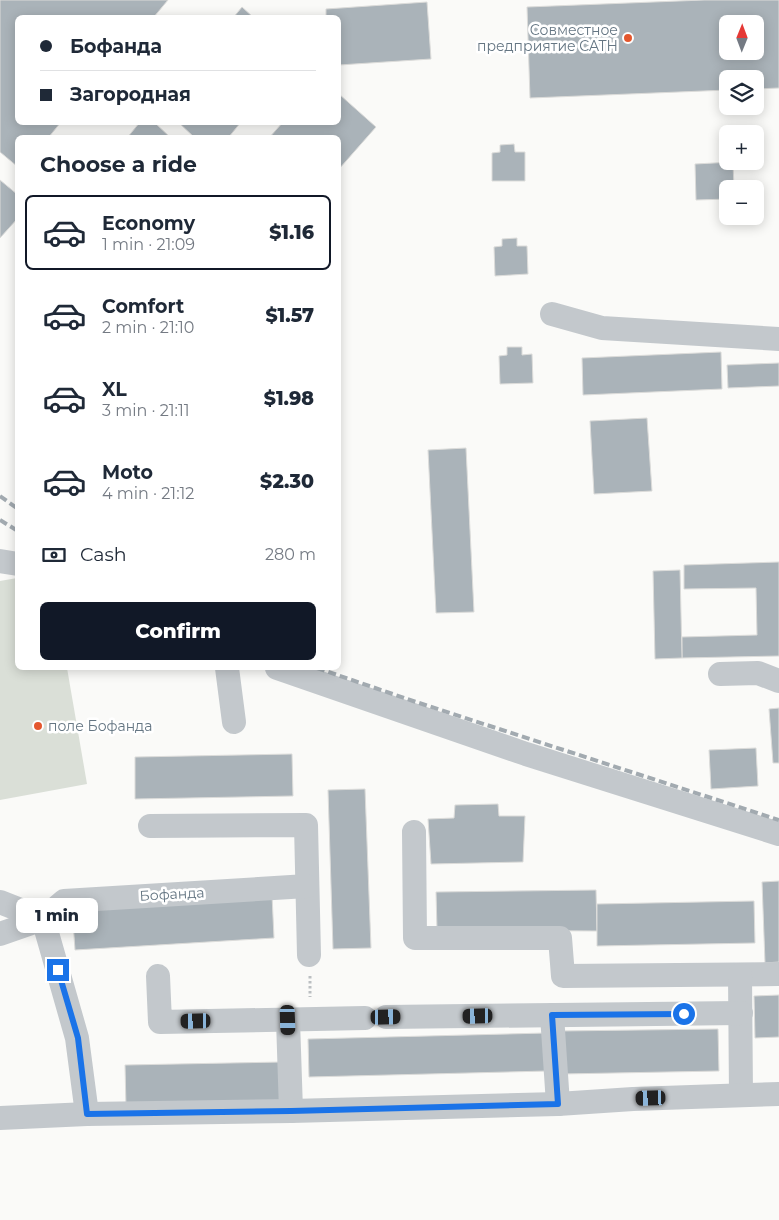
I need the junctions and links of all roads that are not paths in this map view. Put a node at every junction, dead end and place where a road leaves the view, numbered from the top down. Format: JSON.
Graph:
{"nodes":[{"id":1,"x":552,"y":314,"type":"dead end"},
{"id":2,"x":779,"y":339,"type":"edge"},
{"id":3,"x":0,"y":561,"type":"edge"},
{"id":4,"x":15,"y":564,"type":"edge"},
{"id":5,"x":227,"y":670,"type":"edge"},
{"id":6,"x":283,"y":670,"type":"edge"},
{"id":7,"x":720,"y":674,"type":"dead end"},
{"id":8,"x":779,"y":681,"type":"edge"},
{"id":9,"x":234,"y":722,"type":"dead end"},
{"id":10,"x":150,"y":826,"type":"dead end"},
{"id":11,"x":414,"y":832,"type":"dead end"},
{"id":12,"x":779,"y":834,"type":"edge"},
{"id":13,"x":307,"y":886,"type":"junction"},
{"id":14,"x":0,"y":902,"type":"edge"},
{"id":15,"x":43,"y":919,"type":"junction"},
{"id":16,"x":0,"y":934,"type":"edge"},
{"id":17,"x":309,"y":955,"type":"road end"},
{"id":18,"x":779,"y":974,"type":"edge"},
{"id":19,"x":740,"y":975,"type":"junction"},
{"id":20,"x":158,"y":976,"type":"dead end"},
{"id":21,"x":741,"y":1013,"type":"junction"},
{"id":22,"x":552,"y":1015,"type":"junction"},
{"id":23,"x":288,"y":1020,"type":"junction"},
{"id":24,"x":779,"y":1094,"type":"edge"},
{"id":25,"x":741,"y":1095,"type":"junction"},
{"id":26,"x":558,"y":1104,"type":"junction"},
{"id":27,"x":291,"y":1111,"type":"junction"},
{"id":28,"x":87,"y":1114,"type":"junction"},
{"id":29,"x":0,"y":1118,"type":"edge"}],
"edges":[{"from":1,"to":2,"type":"street"},
{"from":3,"to":4,"type":"street"},
{"from":5,"to":9,"type":"street"},
{"from":6,"to":12,"type":"street"},
{"from":7,"to":8,"type":"street"},
{"from":10,"to":13,"type":"street"},
{"from":11,"to":19,"type":"street"},
{"from":13,"to":15,"type":"street","name":"Бофанда"},
{"from":13,"to":17,"type":"street"},
{"from":14,"to":15,"type":"street"},
{"from":15,"to":16,"type":"street"},
{"from":15,"to":28,"type":"street"},
{"from":18,"to":19,"type":"street"},
{"from":19,"to":21,"type":"street"},
{"from":20,"to":23,"type":"street"},
{"from":21,"to":22,"type":"street"},
{"from":21,"to":25,"type":"street"},
{"from":22,"to":23,"type":"street"},
{"from":22,"to":26,"type":"street"},
{"from":23,"to":27,"type":"street"},
{"from":24,"to":25,"type":"street"},
{"from":25,"to":26,"type":"street"},
{"from":26,"to":27,"type":"street"},
{"from":27,"to":28,"type":"street"},
{"from":28,"to":29,"type":"street"}]}
